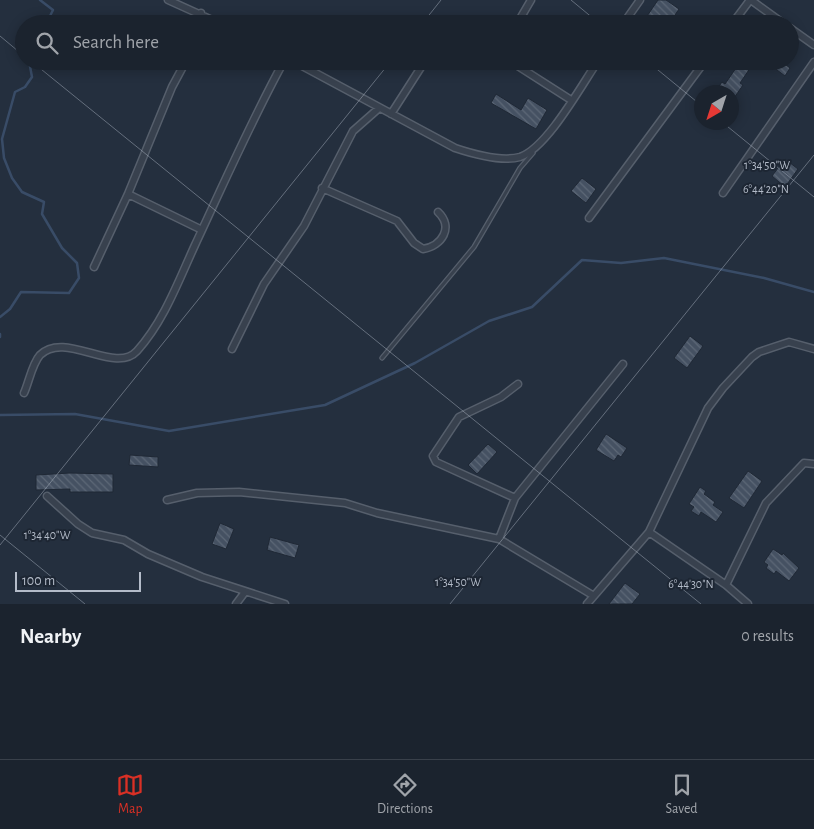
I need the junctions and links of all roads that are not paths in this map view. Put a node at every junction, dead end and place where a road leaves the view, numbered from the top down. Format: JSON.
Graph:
{"nodes":[{"id":1,"x":168,"y":0,"type":"edge"},
{"id":2,"x":531,"y":0,"type":"edge"},
{"id":3,"x":640,"y":0,"type":"edge"},
{"id":4,"x":750,"y":0,"type":"edge"},
{"id":5,"x":201,"y":13,"type":"joint"},
{"id":6,"x":204,"y":15,"type":"edge"},
{"id":7,"x":522,"y":15,"type":"edge"},
{"id":8,"x":629,"y":15,"type":"edge"},
{"id":9,"x":739,"y":15,"type":"edge"},
{"id":10,"x":771,"y":15,"type":"edge"},
{"id":11,"x":799,"y":34,"type":"edge"},
{"id":12,"x":814,"y":45,"type":"edge"},
{"id":13,"x":814,"y":62,"type":"edge"},
{"id":14,"x":181,"y":70,"type":"edge"},
{"id":15,"x":279,"y":70,"type":"edge"},
{"id":16,"x":309,"y":70,"type":"edge"},
{"id":17,"x":419,"y":70,"type":"edge"},
{"id":18,"x":524,"y":70,"type":"edge"},
{"id":19,"x":592,"y":70,"type":"edge"},
{"id":20,"x":698,"y":70,"type":"edge"},
{"id":21,"x":571,"y":100,"type":"junction"},
{"id":22,"x":378,"y":108,"type":"junction"},
{"id":23,"x":390,"y":114,"type":"junction"},
{"id":24,"x":538,"y":146,"type":"junction"},
{"id":25,"x":322,"y":188,"type":"junction"},
{"id":26,"x":723,"y":193,"type":"dead end"},
{"id":27,"x":128,"y":194,"type":"junction"},
{"id":28,"x":438,"y":212,"type":"dead end"},
{"id":29,"x":589,"y":218,"type":"dead end"},
{"id":30,"x":202,"y":230,"type":"junction"},
{"id":31,"x":94,"y":267,"type":"dead end"},
{"id":32,"x":232,"y":349,"type":"dead end"},
{"id":33,"x":814,"y":349,"type":"edge"},
{"id":34,"x":382,"y":358,"type":"dead end"},
{"id":35,"x":623,"y":364,"type":"dead end"},
{"id":36,"x":518,"y":384,"type":"dead end"},
{"id":37,"x":24,"y":394,"type":"dead end"},
{"id":38,"x":814,"y":464,"type":"edge"},
{"id":39,"x":46,"y":496,"type":"dead end"},
{"id":40,"x":515,"y":498,"type":"junction"},
{"id":41,"x":167,"y":500,"type":"dead end"},
{"id":42,"x":649,"y":532,"type":"junction"},
{"id":43,"x":499,"y":539,"type":"junction"},
{"id":44,"x":726,"y":585,"type":"junction"},
{"id":45,"x":245,"y":592,"type":"junction"},
{"id":46,"x":594,"y":596,"type":"junction"},
{"id":47,"x":236,"y":604,"type":"edge"},
{"id":48,"x":285,"y":604,"type":"edge"},
{"id":49,"x":587,"y":604,"type":"edge"},
{"id":50,"x":748,"y":604,"type":"edge"}],
"edges":[{"from":1,"to":5,"type":"street"},
{"from":2,"to":7,"type":"street"},
{"from":3,"to":8,"type":"street"},
{"from":4,"to":9,"type":"street"},
{"from":4,"to":10,"type":"street"},
{"from":5,"to":6,"type":"street"},
{"from":11,"to":12,"type":"street"},
{"from":13,"to":26,"type":"street"},
{"from":14,"to":27,"type":"street"},
{"from":15,"to":30,"type":"street"},
{"from":16,"to":22,"type":"street"},
{"from":17,"to":23,"type":"street"},
{"from":18,"to":21,"type":"street"},
{"from":19,"to":21,"type":"street"},
{"from":20,"to":29,"type":"street"},
{"from":21,"to":24,"type":"street"},
{"from":22,"to":23,"type":"street"},
{"from":22,"to":25,"type":"street"},
{"from":23,"to":24,"type":"street"},
{"from":24,"to":34,"type":"lane"},
{"from":25,"to":28,"type":"street"},
{"from":25,"to":32,"type":"street"},
{"from":27,"to":30,"type":"street"},
{"from":27,"to":31,"type":"street"},
{"from":30,"to":37,"type":"street"},
{"from":33,"to":42,"type":"street"},
{"from":35,"to":40,"type":"street"},
{"from":36,"to":40,"type":"street"},
{"from":38,"to":44,"type":"street"},
{"from":39,"to":45,"type":"street"},
{"from":40,"to":43,"type":"street"},
{"from":41,"to":43,"type":"street"},
{"from":42,"to":44,"type":"street"},
{"from":42,"to":46,"type":"street"},
{"from":43,"to":46,"type":"street"},
{"from":44,"to":50,"type":"street"},
{"from":45,"to":47,"type":"street"},
{"from":45,"to":48,"type":"street"},
{"from":46,"to":49,"type":"street"}]}
